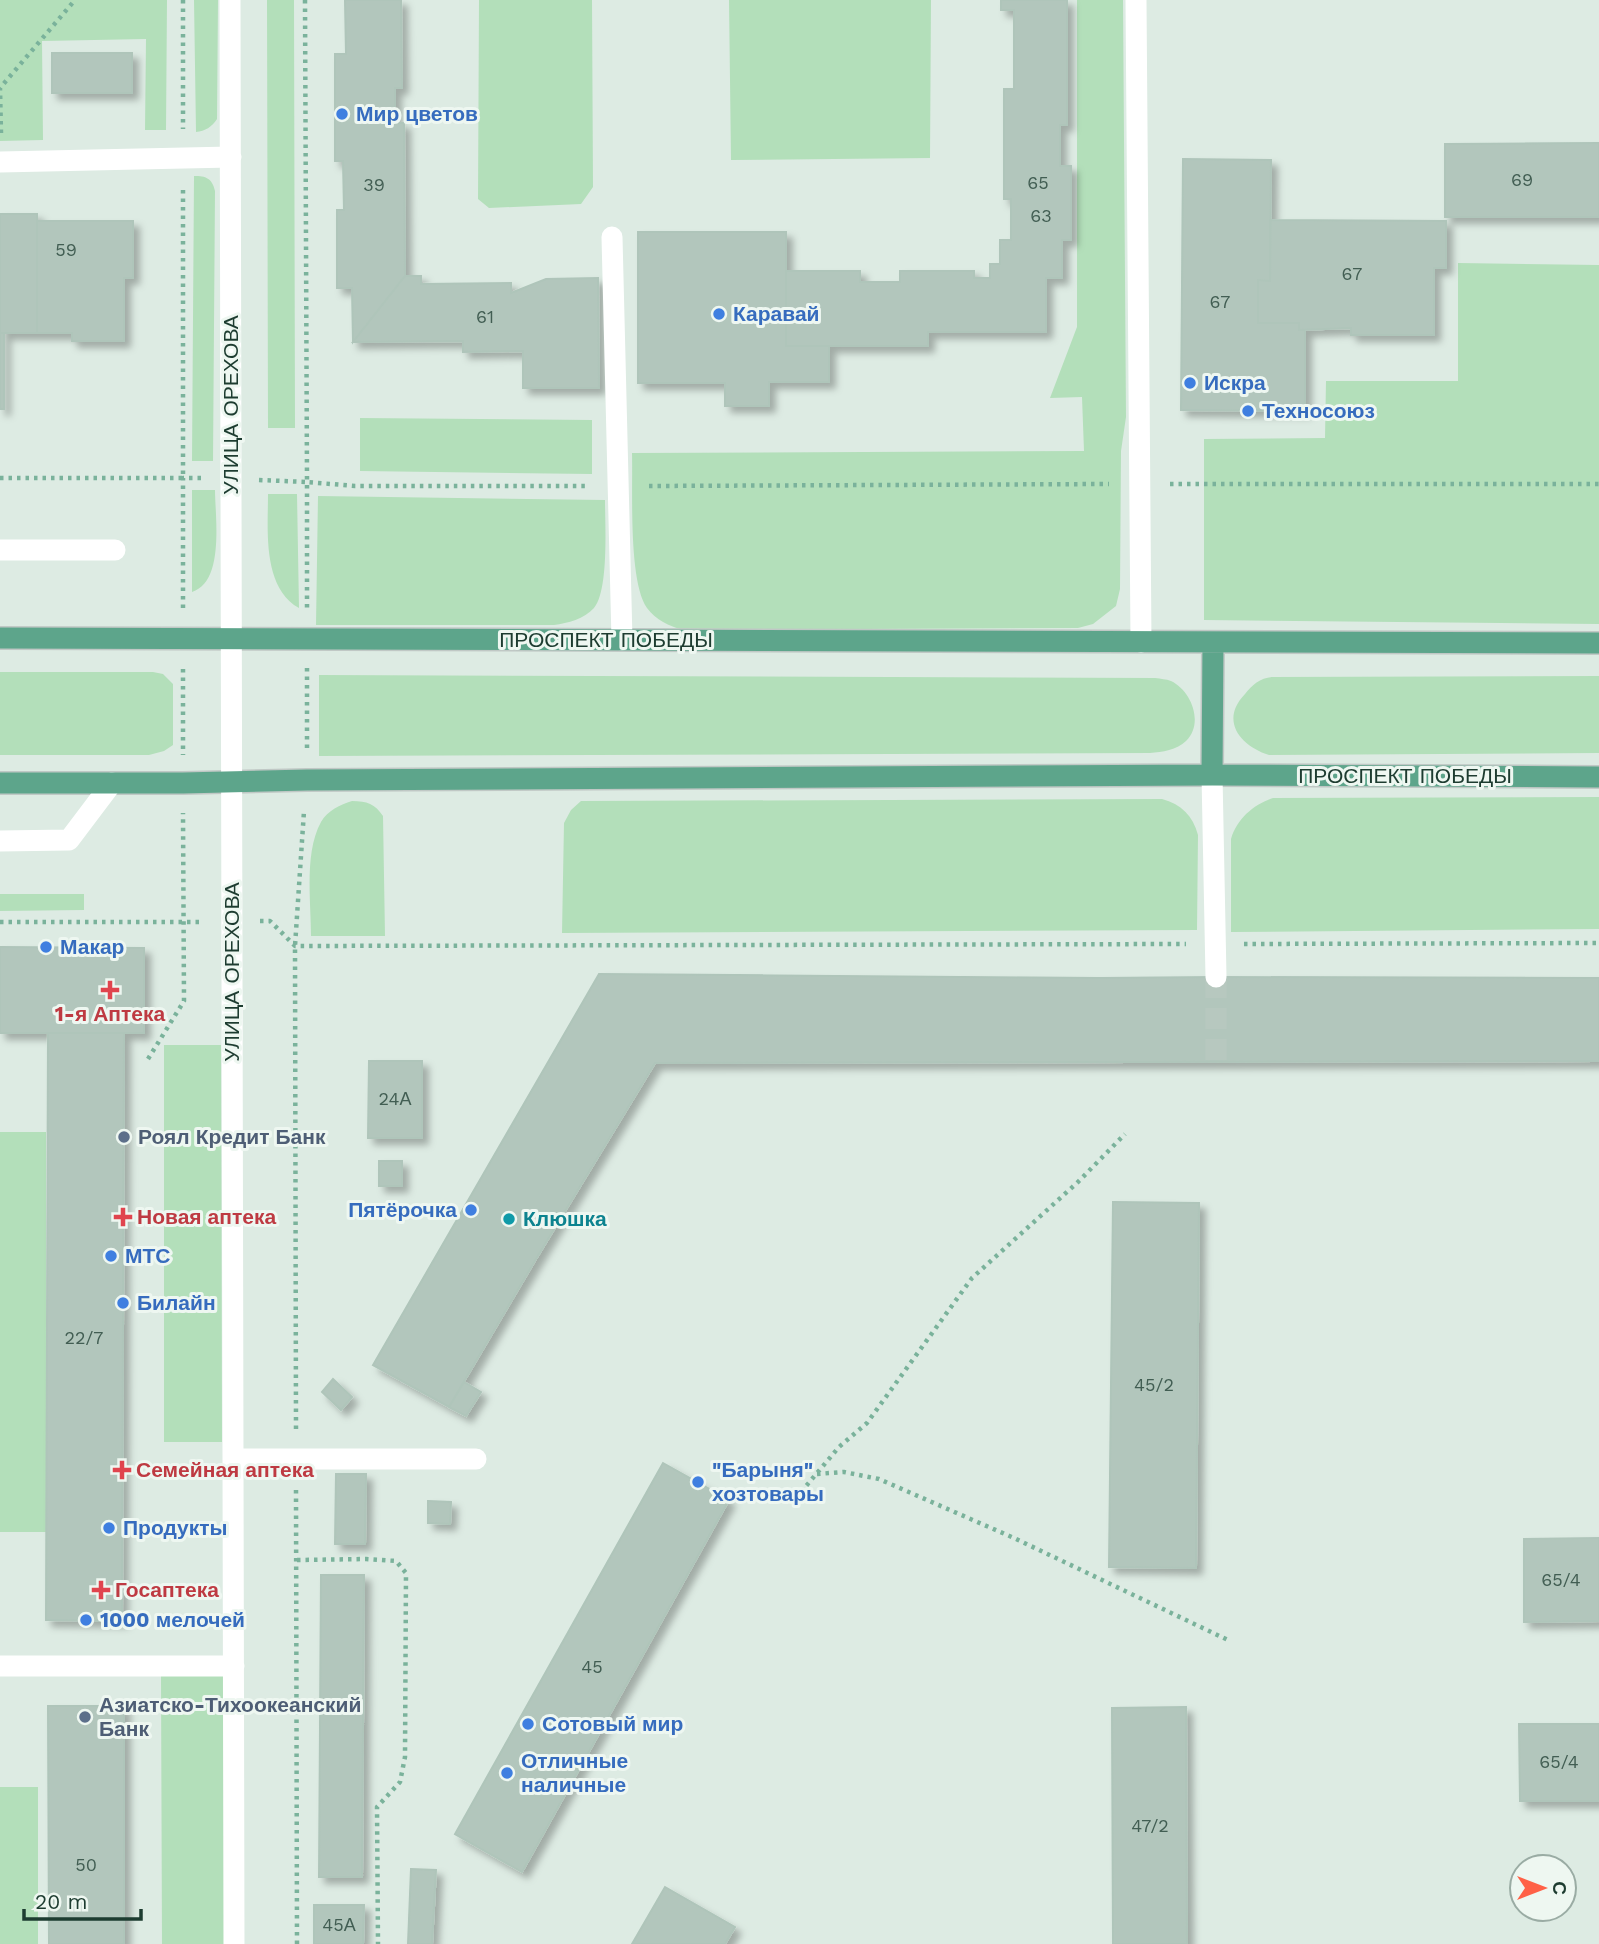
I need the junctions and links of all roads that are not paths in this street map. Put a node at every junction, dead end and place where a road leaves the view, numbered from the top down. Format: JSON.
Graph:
{"nodes":[{"id":1,"x":230,"y":0,"type":"edge"},
{"id":2,"x":1136,"y":0,"type":"edge"},
{"id":3,"x":230,"y":157,"type":"junction"},
{"id":4,"x":1,"y":162,"type":"edge"},
{"id":5,"x":612,"y":237,"type":"dead end"},
{"id":6,"x":0,"y":550,"type":"edge"},
{"id":7,"x":115,"y":550,"type":"dead end"},
{"id":8,"x":0,"y":638,"type":"edge"},
{"id":9,"x":232,"y":639,"type":"junction"},
{"id":10,"x":622,"y":640,"type":"junction"},
{"id":11,"x":1141,"y":642,"type":"junction"},
{"id":12,"x":1213,"y":642,"type":"junction"},
{"id":13,"x":1599,"y":643,"type":"edge"},
{"id":14,"x":1212,"y":775,"type":"junction"},
{"id":15,"x":1599,"y":777,"type":"edge"},
{"id":16,"x":0,"y":782,"type":"edge"},
{"id":17,"x":232,"y":782,"type":"junction"},
{"id":18,"x":112,"y":783,"type":"junction"},
{"id":19,"x":0,"y":841,"type":"edge"},
{"id":20,"x":1216,"y":977,"type":"tunnel mouth"},
{"id":21,"x":233,"y":1459,"type":"junction"},
{"id":22,"x":476,"y":1459,"type":"dead end"},
{"id":23,"x":0,"y":1665,"type":"edge"},
{"id":24,"x":234,"y":1666,"type":"junction"},
{"id":25,"x":234,"y":1944,"type":"edge"}],
"edges":[{"from":1,"to":3,"type":"street","name":"УЛИЦА ОРЕХОВА"},
{"from":2,"to":11,"type":"street"},
{"from":3,"to":4,"type":"street"},
{"from":3,"to":9,"type":"street","name":"УЛИЦА ОРЕХОВА"},
{"from":5,"to":10,"type":"street"},
{"from":6,"to":7,"type":"street"},
{"from":8,"to":9,"type":"main road","name":"ПРОСПЕКТ ПОБЕДЫ"},
{"from":9,"to":10,"type":"main road","name":"ПРОСПЕКТ ПОБЕДЫ"},
{"from":9,"to":17,"type":"street","name":"УЛИЦА ОРЕХОВА"},
{"from":10,"to":11,"type":"main road","name":"ПРОСПЕКТ ПОБЕДЫ"},
{"from":11,"to":12,"type":"main road","name":"ПРОСПЕКТ ПОБЕДЫ"},
{"from":12,"to":13,"type":"main road","name":"ПРОСПЕКТ ПОБЕДЫ"},
{"from":12,"to":14,"type":"main road"},
{"from":14,"to":15,"type":"main road","name":"ПРОСПЕКТ ПОБЕДЫ"},
{"from":14,"to":17,"type":"main road","name":"ПРОСПЕКТ ПОБЕДЫ"},
{"from":14,"to":20,"type":"street"},
{"from":16,"to":18,"type":"main road","name":"ПРОСПЕКТ ПОБЕДЫ"},
{"from":17,"to":18,"type":"main road","name":"ПРОСПЕКТ ПОБЕДЫ"},
{"from":17,"to":21,"type":"street","name":"УЛИЦА ОРЕХОВА"},
{"from":18,"to":19,"type":"street"},
{"from":21,"to":22,"type":"street"},
{"from":21,"to":24,"type":"street","name":"УЛИЦА ОРЕХОВА"},
{"from":23,"to":24,"type":"street"},
{"from":24,"to":25,"type":"street","name":"УЛИЦА ОРЕХОВА"}]}
